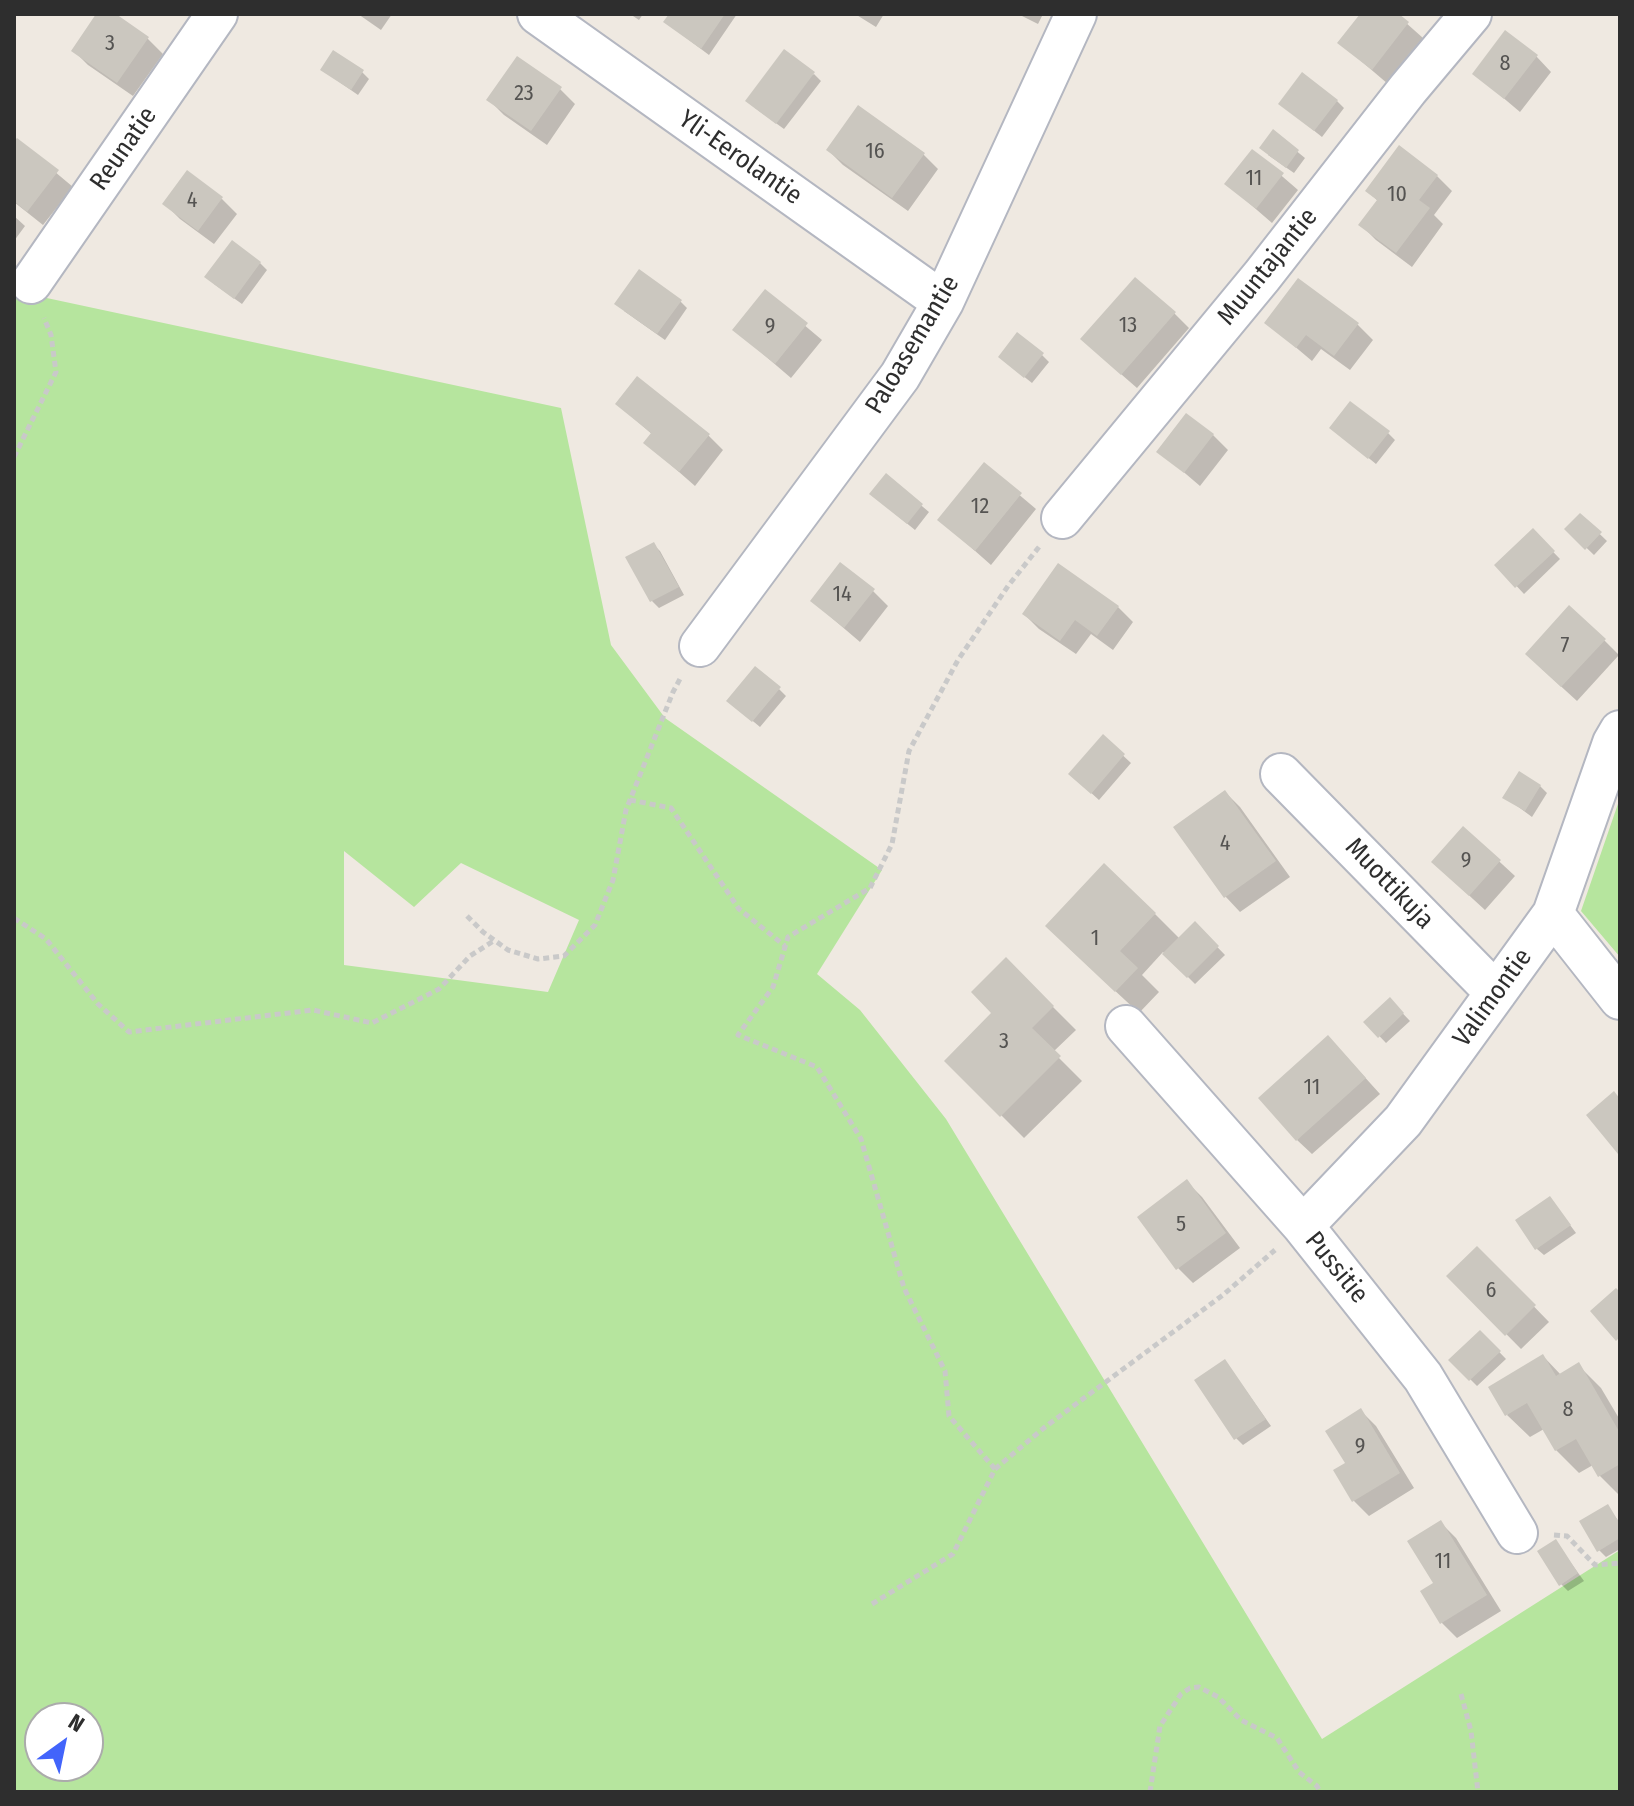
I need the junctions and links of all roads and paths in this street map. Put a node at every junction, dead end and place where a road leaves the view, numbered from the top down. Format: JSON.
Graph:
{"nodes":[{"id":1,"x":217,"y":14,"type":"edge"},
{"id":2,"x":538,"y":14,"type":"edge"},
{"id":3,"x":1076,"y":14,"type":"edge"},
{"id":4,"x":1471,"y":14,"type":"edge"},
{"id":5,"x":31,"y":283,"type":"joint"},
{"id":6,"x":943,"y":302,"type":"junction"},
{"id":7,"x":14,"y":457,"type":"edge"},
{"id":8,"x":1062,"y":518,"type":"joint"},
{"id":9,"x":700,"y":646,"type":"joint"},
{"id":10,"x":1620,"y":731,"type":"edge"},
{"id":11,"x":1281,"y":774,"type":"dead end"},
{"id":12,"x":630,"y":800,"type":"junction"},
{"id":13,"x":1553,"y":914,"type":"junction"},
{"id":14,"x":467,"y":916,"type":"dead end"},
{"id":15,"x":14,"y":918,"type":"edge"},
{"id":16,"x":495,"y":940,"type":"junction"},
{"id":17,"x":785,"y":946,"type":"junction"},
{"id":18,"x":1496,"y":993,"type":"junction"},
{"id":19,"x":1620,"y":999,"type":"edge"},
{"id":20,"x":1126,"y":1026,"type":"dead end"},
{"id":21,"x":1303,"y":1226,"type":"junction"},
{"id":22,"x":995,"y":1469,"type":"junction"},
{"id":23,"x":1517,"y":1533,"type":"joint"},
{"id":24,"x":1620,"y":1563,"type":"edge"},
{"id":25,"x":872,"y":1604,"type":"dead end"},
{"id":26,"x":1461,"y":1694,"type":"dead end"},
{"id":27,"x":1150,"y":1792,"type":"edge"},
{"id":28,"x":1320,"y":1792,"type":"edge"},
{"id":29,"x":1478,"y":1792,"type":"edge"}],
"edges":[{"from":1,"to":5,"type":"street","name":"Reunatie"},
{"from":2,"to":6,"type":"street","name":"Yli-Eerolantie"},
{"from":3,"to":6,"type":"street","name":"Paloasemantie"},
{"from":4,"to":8,"type":"street","name":"Muuntajantie"},
{"from":5,"to":7,"type":"path"},
{"from":6,"to":9,"type":"street","name":"Paloasemantie"},
{"from":8,"to":17,"type":"path"},
{"from":9,"to":12,"type":"path"},
{"from":10,"to":13,"type":"street","name":"Valimontie"},
{"from":11,"to":18,"type":"street","name":"Muottikuja"},
{"from":12,"to":16,"type":"path"},
{"from":12,"to":17,"type":"path"},
{"from":13,"to":18,"type":"street","name":"Valimontie"},
{"from":13,"to":19,"type":"street"},
{"from":14,"to":16,"type":"path"},
{"from":15,"to":16,"type":"path"},
{"from":17,"to":22,"type":"path"},
{"from":18,"to":21,"type":"street","name":"Valimontie"},
{"from":20,"to":21,"type":"street","name":"Pussitie"},
{"from":21,"to":22,"type":"path"},
{"from":21,"to":23,"type":"street","name":"Pussitie"},
{"from":22,"to":25,"type":"path"},
{"from":23,"to":24,"type":"path"},
{"from":26,"to":29,"type":"path"},
{"from":27,"to":28,"type":"path"}]}
